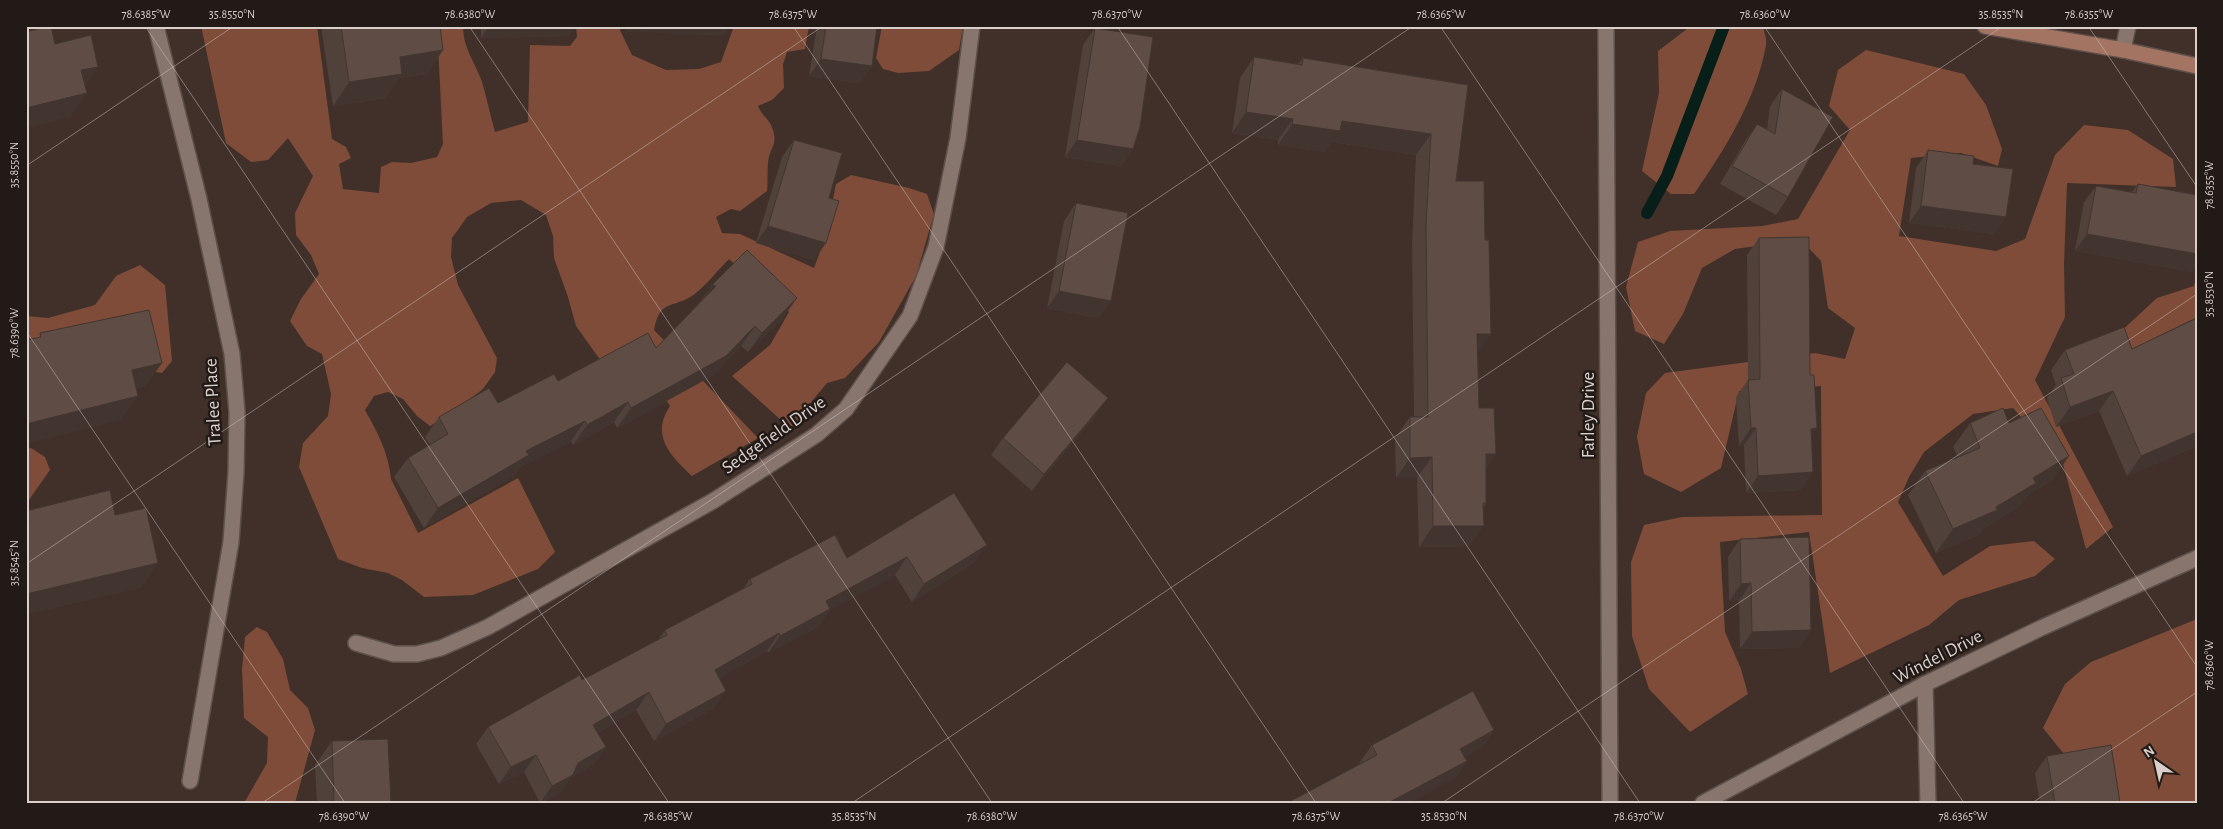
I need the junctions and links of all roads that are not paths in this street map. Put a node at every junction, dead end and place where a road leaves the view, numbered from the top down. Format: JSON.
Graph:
{"nodes":[{"id":1,"x":156,"y":26,"type":"edge"},
{"id":2,"x":972,"y":26,"type":"edge"},
{"id":3,"x":1606,"y":26,"type":"edge"},
{"id":4,"x":1985,"y":26,"type":"edge"},
{"id":5,"x":2128,"y":26,"type":"edge"},
{"id":6,"x":2123,"y":50,"type":"junction"},
{"id":7,"x":2197,"y":66,"type":"edge"},
{"id":8,"x":2197,"y":558,"type":"edge"},
{"id":9,"x":356,"y":643,"type":"dead end"},
{"id":10,"x":1925,"y":684,"type":"junction"},
{"id":11,"x":190,"y":781,"type":"dead end"},
{"id":12,"x":1610,"y":803,"type":"edge"},
{"id":13,"x":1703,"y":803,"type":"edge"},
{"id":14,"x":1928,"y":803,"type":"edge"}],
"edges":[{"from":1,"to":11,"type":"street","name":"Tralee Place"},
{"from":2,"to":9,"type":"street","name":"Sedgefield Drive"},
{"from":3,"to":12,"type":"street","name":"Farley Drive"},
{"from":4,"to":6,"type":"main road"},
{"from":5,"to":6,"type":"street"},
{"from":6,"to":7,"type":"main road"},
{"from":8,"to":10,"type":"street","name":"Windel Drive"},
{"from":10,"to":13,"type":"street","name":"Windel Drive"},
{"from":10,"to":14,"type":"street"}]}
